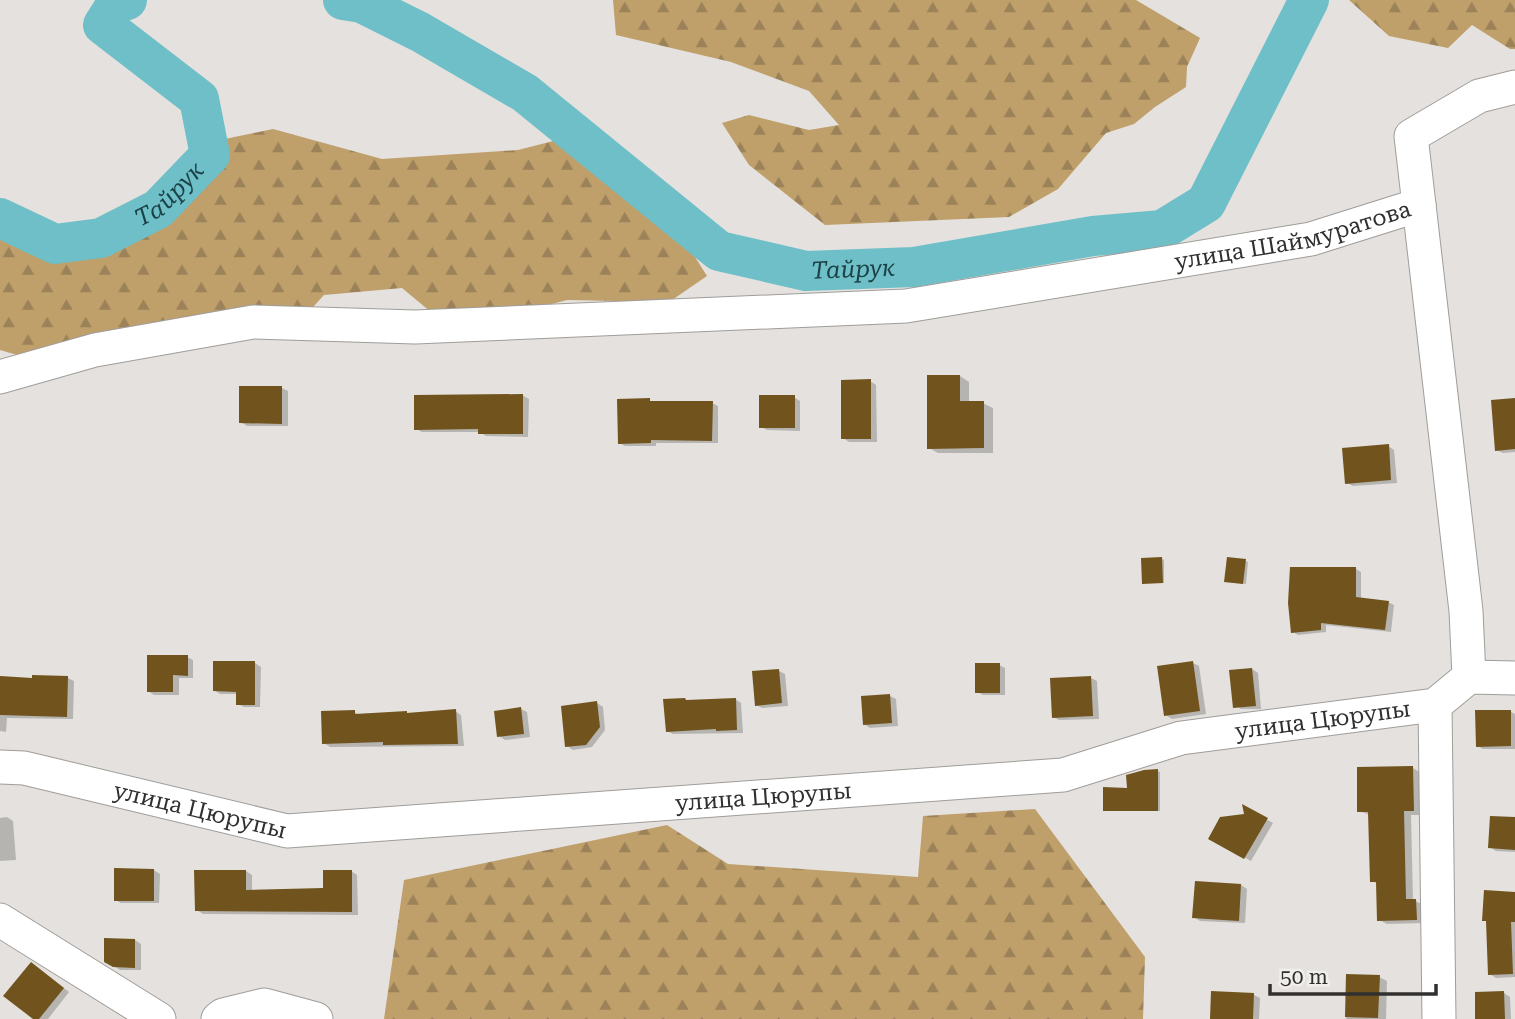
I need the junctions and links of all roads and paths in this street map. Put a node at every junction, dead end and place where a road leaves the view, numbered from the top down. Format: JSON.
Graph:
{"nodes":[{"id":1,"x":1515,"y":87,"type":"edge"},
{"id":2,"x":1419,"y":205,"type":"junction"},
{"id":3,"x":0,"y":377,"type":"edge"},
{"id":4,"x":1469,"y":677,"type":"junction"},
{"id":5,"x":1515,"y":678,"type":"edge"},
{"id":6,"x":1435,"y":705,"type":"junction"},
{"id":7,"x":0,"y":767,"type":"edge"},
{"id":8,"x":0,"y":920,"type":"edge"},
{"id":9,"x":159,"y":1019,"type":"edge"},
{"id":10,"x":218,"y":1019,"type":"edge"},
{"id":11,"x":316,"y":1019,"type":"edge"},
{"id":12,"x":1439,"y":1019,"type":"edge"}],
"edges":[{"from":1,"to":2,"type":"street","name":"улица Шаймуратова"},
{"from":2,"to":3,"type":"street","name":"улица Шаймуратова"},
{"from":2,"to":4,"type":"street"},
{"from":4,"to":5,"type":"street"},
{"from":4,"to":6,"type":"street","name":"улица Цюрупы"},
{"from":6,"to":7,"type":"street","name":"улица Цюрупы"},
{"from":6,"to":12,"type":"street"},
{"from":8,"to":9,"type":"street"},
{"from":10,"to":11,"type":"street"}]}
